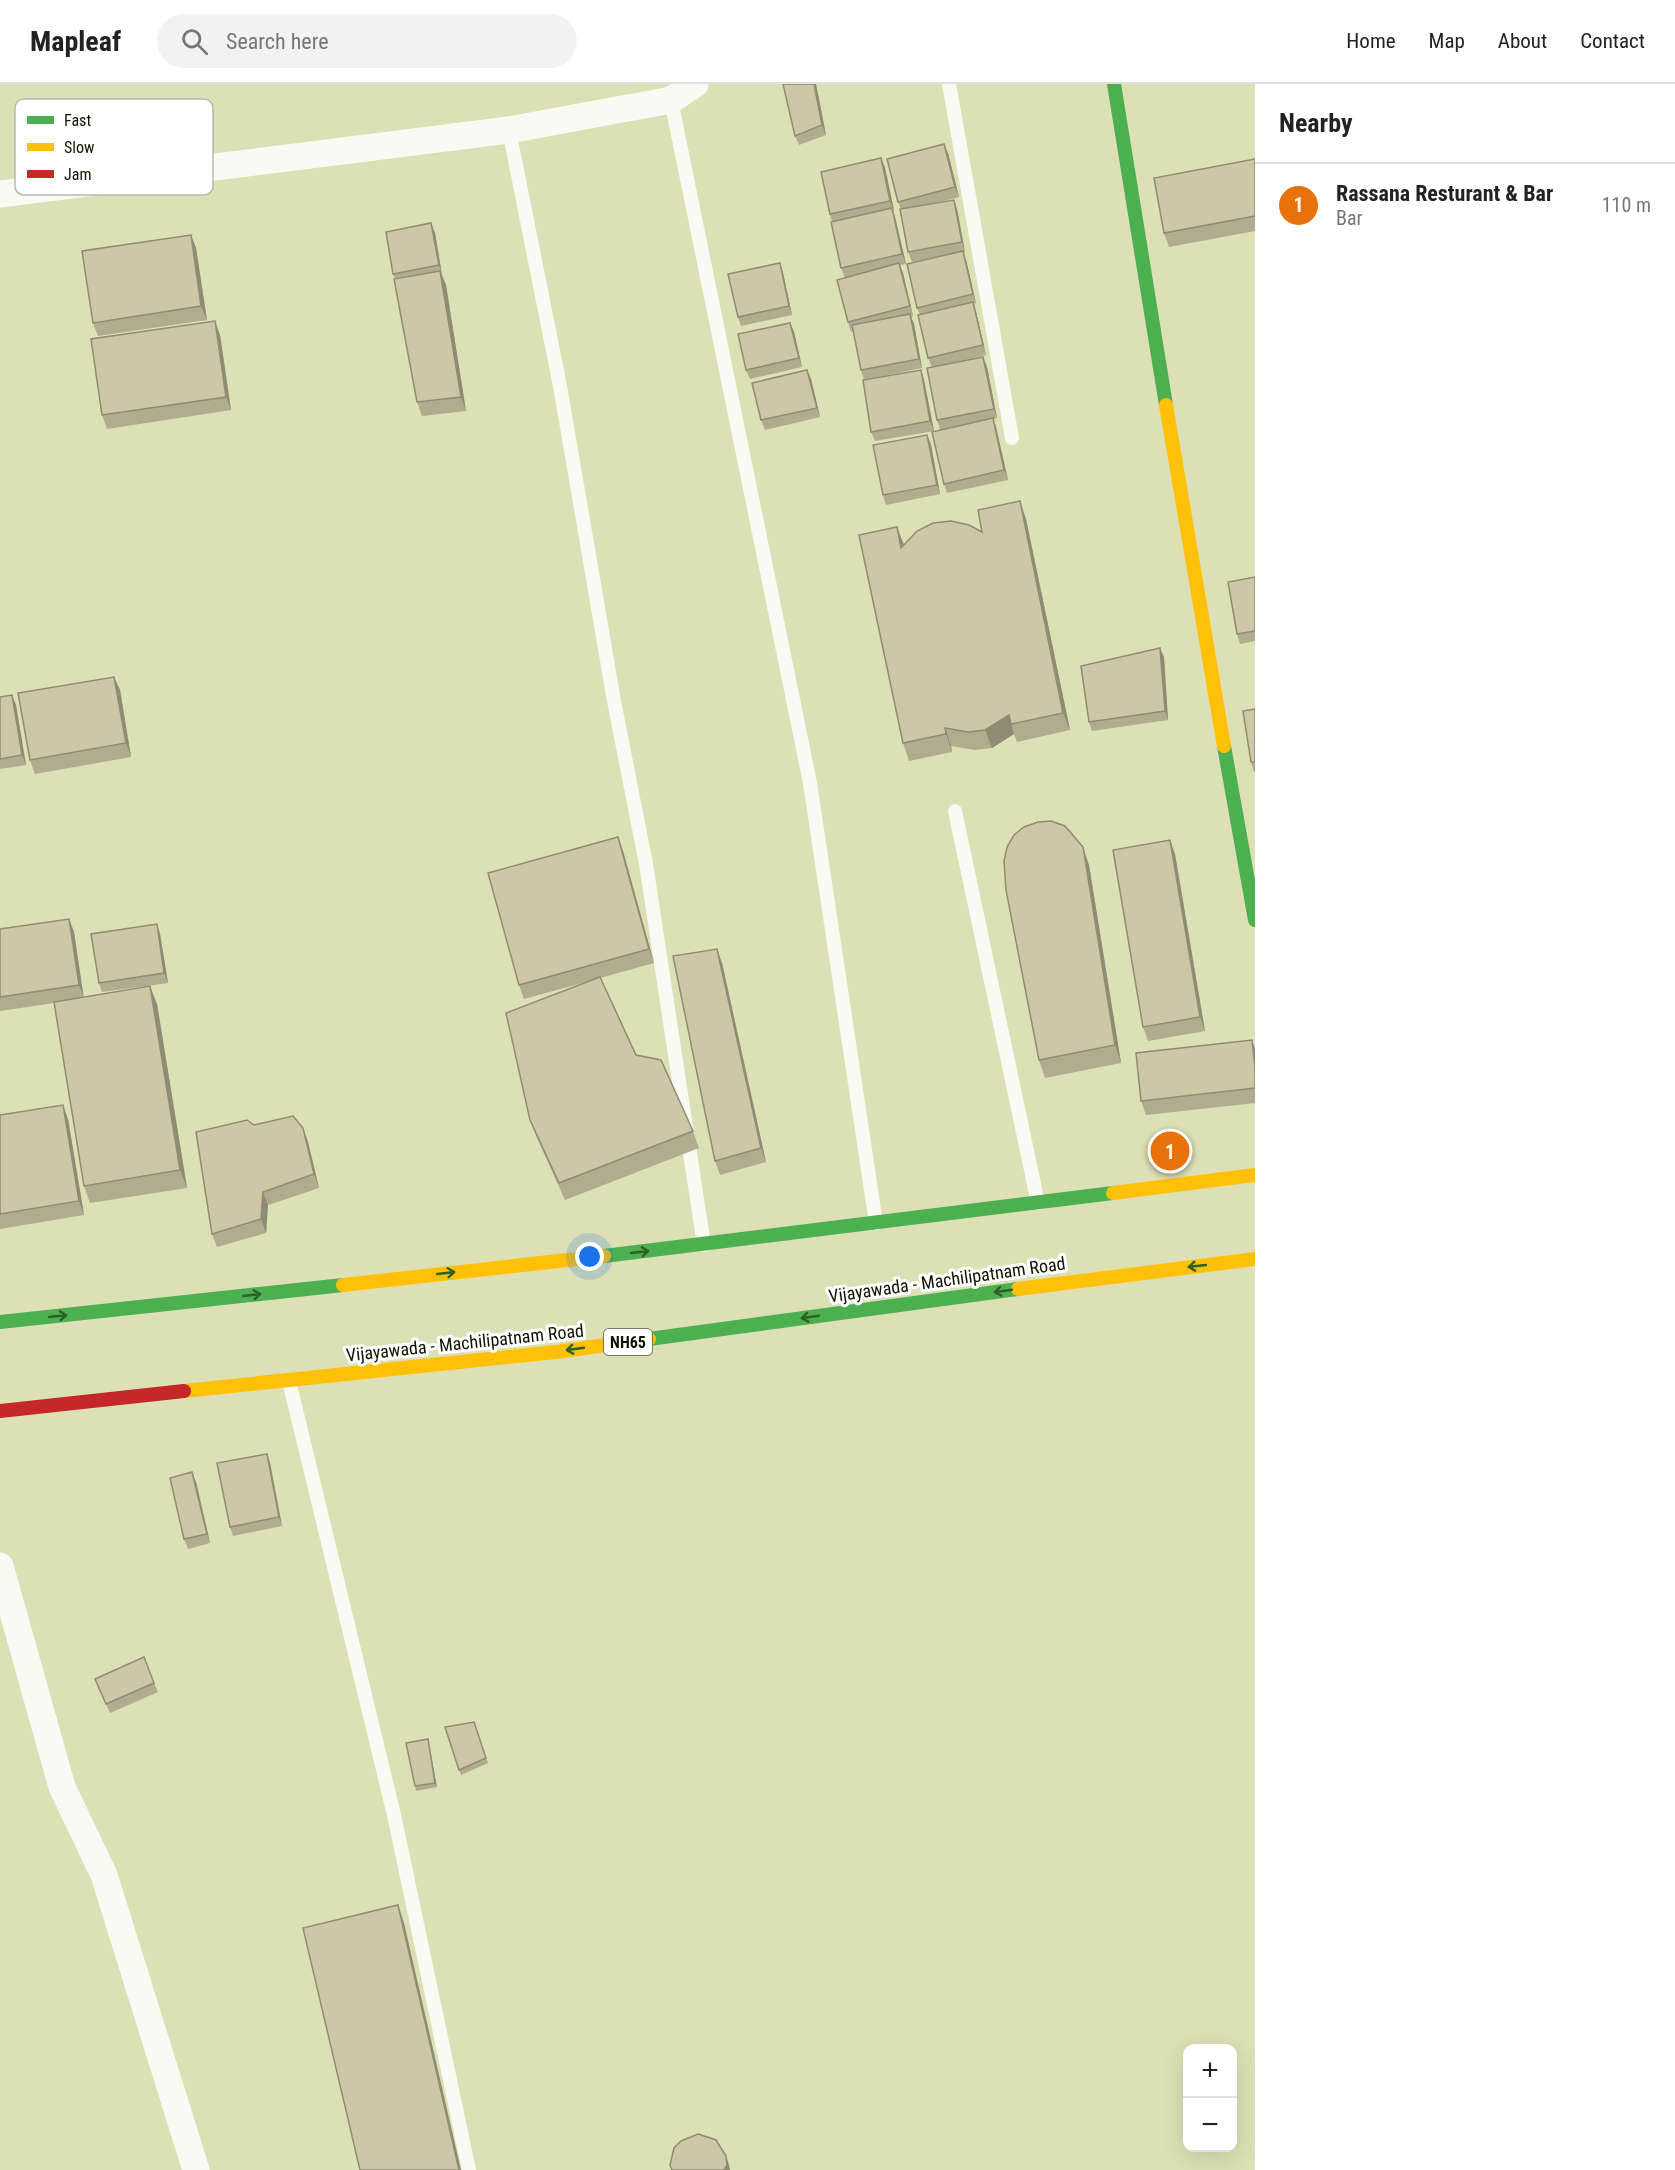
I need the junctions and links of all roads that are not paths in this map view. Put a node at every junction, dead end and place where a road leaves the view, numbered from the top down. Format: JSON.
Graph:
{"nodes":[{"id":1,"x":695,"y":84,"type":"edge"},
{"id":2,"x":949,"y":84,"type":"edge"},
{"id":3,"x":1114,"y":84,"type":"edge"},
{"id":4,"x":671,"y":100,"type":"junction"},
{"id":5,"x":509,"y":130,"type":"junction"},
{"id":6,"x":213,"y":167,"type":"edge"},
{"id":7,"x":15,"y":192,"type":"edge"},
{"id":8,"x":0,"y":194,"type":"edge"},
{"id":9,"x":1012,"y":438,"type":"dead end"},
{"id":10,"x":955,"y":811,"type":"dead end"},
{"id":11,"x":1255,"y":920,"type":"edge"},
{"id":12,"x":1255,"y":1175,"type":"edge"},
{"id":13,"x":1038,"y":1203,"type":"junction"},
{"id":14,"x":876,"y":1223,"type":"junction"},
{"id":15,"x":704,"y":1245,"type":"junction"},
{"id":16,"x":1255,"y":1259,"type":"edge"},
{"id":17,"x":0,"y":1322,"type":"edge"},
{"id":18,"x":289,"y":1381,"type":"junction"},
{"id":19,"x":0,"y":1411,"type":"edge"},
{"id":20,"x":0,"y":1566,"type":"edge"},
{"id":21,"x":196,"y":2170,"type":"edge"},
{"id":22,"x":469,"y":2170,"type":"edge"}],
"edges":[{"from":1,"to":4,"type":"street"},
{"from":2,"to":9,"type":"lane"},
{"from":3,"to":11,"type":"main road"},
{"from":4,"to":5,"type":"street"},
{"from":4,"to":14,"type":"lane"},
{"from":5,"to":6,"type":"street"},
{"from":5,"to":15,"type":"lane"},
{"from":7,"to":8,"type":"street"},
{"from":10,"to":13,"type":"lane"},
{"from":12,"to":13,"type":"main road"},
{"from":13,"to":14,"type":"main road"},
{"from":14,"to":15,"type":"main road"},
{"from":17,"to":15,"type":"main road","one_way":true},
{"from":16,"to":18,"type":"main road","name":"Vijayawada - Machilipatnam Road","number":"NH65","one_way":true},
{"from":18,"to":19,"type":"main road","name":"Vijayawada - Machilipatnam Road","number":"NH65"},
{"from":18,"to":22,"type":"lane"},
{"from":20,"to":21,"type":"street"}]}
